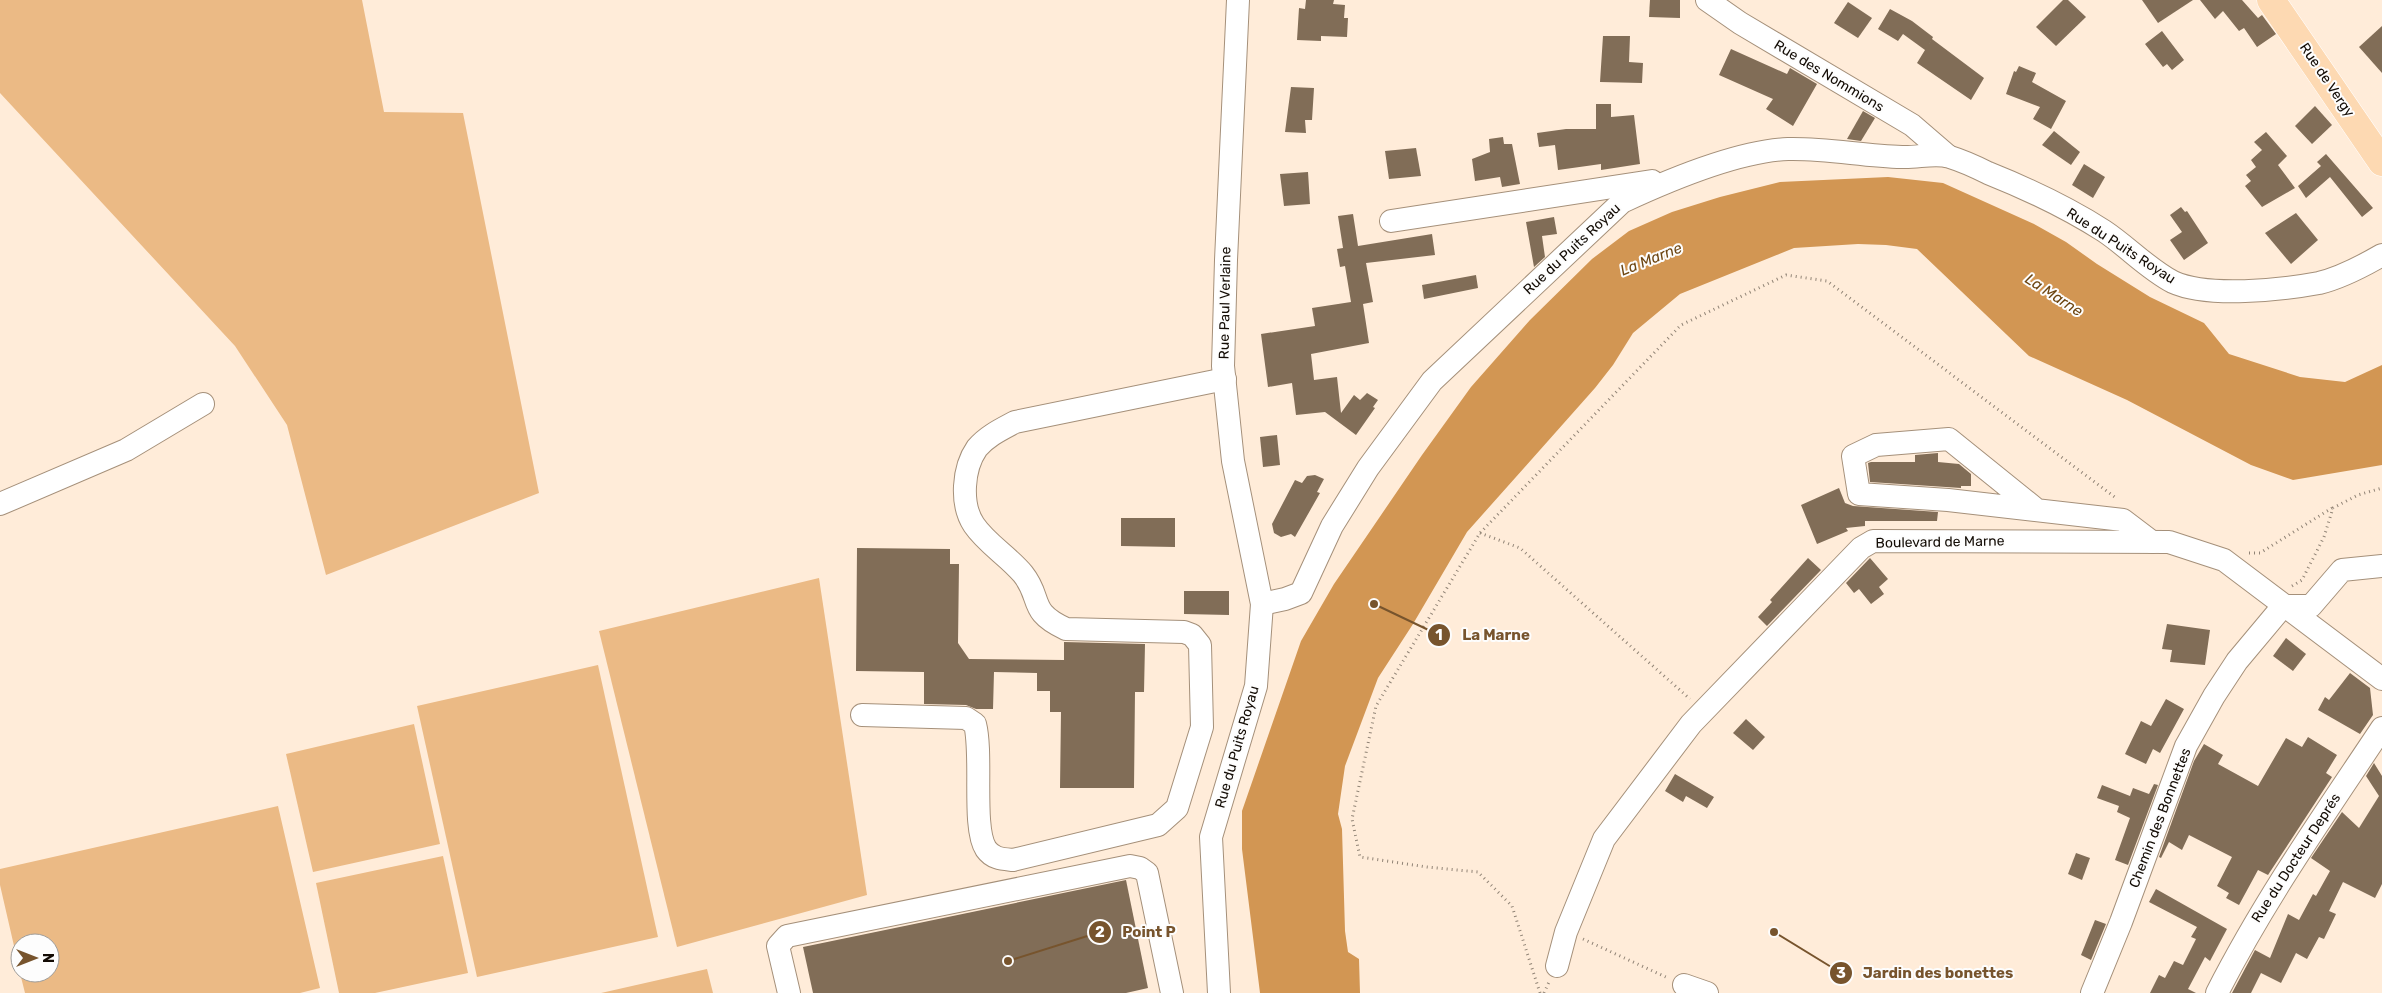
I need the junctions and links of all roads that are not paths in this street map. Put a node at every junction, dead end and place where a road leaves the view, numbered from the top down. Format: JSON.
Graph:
{"nodes":[{"id":1,"x":1238,"y":0,"type":"edge"},
{"id":2,"x":1707,"y":0,"type":"edge"},
{"id":3,"x":2271,"y":0,"type":"edge"},
{"id":4,"x":1948,"y":156,"type":"junction"},
{"id":5,"x":2382,"y":162,"type":"edge"},
{"id":6,"x":1690,"y":175,"type":"junction"},
{"id":7,"x":1391,"y":222,"type":"dead end"},
{"id":8,"x":2382,"y":255,"type":"edge"},
{"id":9,"x":1224,"y":380,"type":"junction"},
{"id":10,"x":203,"y":404,"type":"dead end"},
{"id":11,"x":0,"y":504,"type":"edge"},
{"id":12,"x":2037,"y":510,"type":"junction"},
{"id":13,"x":2152,"y":542,"type":"junction"},
{"id":14,"x":2382,"y":566,"type":"edge"},
{"id":15,"x":2280,"y":603,"type":"junction"},
{"id":16,"x":1262,"y":604,"type":"junction"},
{"id":17,"x":2382,"y":679,"type":"edge"},
{"id":18,"x":862,"y":715,"type":"dead end"},
{"id":19,"x":2382,"y":728,"type":"edge"},
{"id":20,"x":1557,"y":966,"type":"dead end"},
{"id":21,"x":1684,"y":985,"type":"road end"},
{"id":22,"x":789,"y":993,"type":"edge"},
{"id":23,"x":1172,"y":993,"type":"edge"},
{"id":24,"x":1219,"y":993,"type":"edge"},
{"id":25,"x":1707,"y":993,"type":"edge"},
{"id":26,"x":2092,"y":993,"type":"edge"},
{"id":27,"x":2217,"y":993,"type":"edge"}],
"edges":[{"from":1,"to":9,"type":"street","name":"Rue Paul Verlaine"},
{"from":2,"to":4,"type":"street","name":"Rue des Nommions"},
{"from":3,"to":5,"type":"main road","name":"Rue de Vergy"},
{"from":4,"to":6,"type":"street","name":"Rue du Puits Royau"},
{"from":4,"to":8,"type":"street","name":"Rue du Puits Royau"},
{"from":6,"to":7,"type":"street"},
{"from":6,"to":16,"type":"street","name":"Rue du Puits Royau"},
{"from":9,"to":16,"type":"street","name":"Rue Paul Verlaine"},
{"from":9,"to":18,"type":"street"},
{"from":10,"to":11,"type":"street"},
{"from":12,"to":12,"type":"street"},
{"from":12,"to":13,"type":"street"},
{"from":13,"to":15,"type":"street","name":"Boulevard de Marne"},
{"from":13,"to":20,"type":"street","name":"Boulevard de Marne"},
{"from":14,"to":15,"type":"street"},
{"from":15,"to":17,"type":"street","name":"Boulevard de Marne"},
{"from":15,"to":26,"type":"street","name":"Chemin des Bonnettes"},
{"from":16,"to":24,"type":"street","name":"Rue du Puits Royau"},
{"from":19,"to":27,"type":"street","name":"Rue du Docteur Deprés"},
{"from":21,"to":25,"type":"street"},
{"from":22,"to":23,"type":"street"}]}
